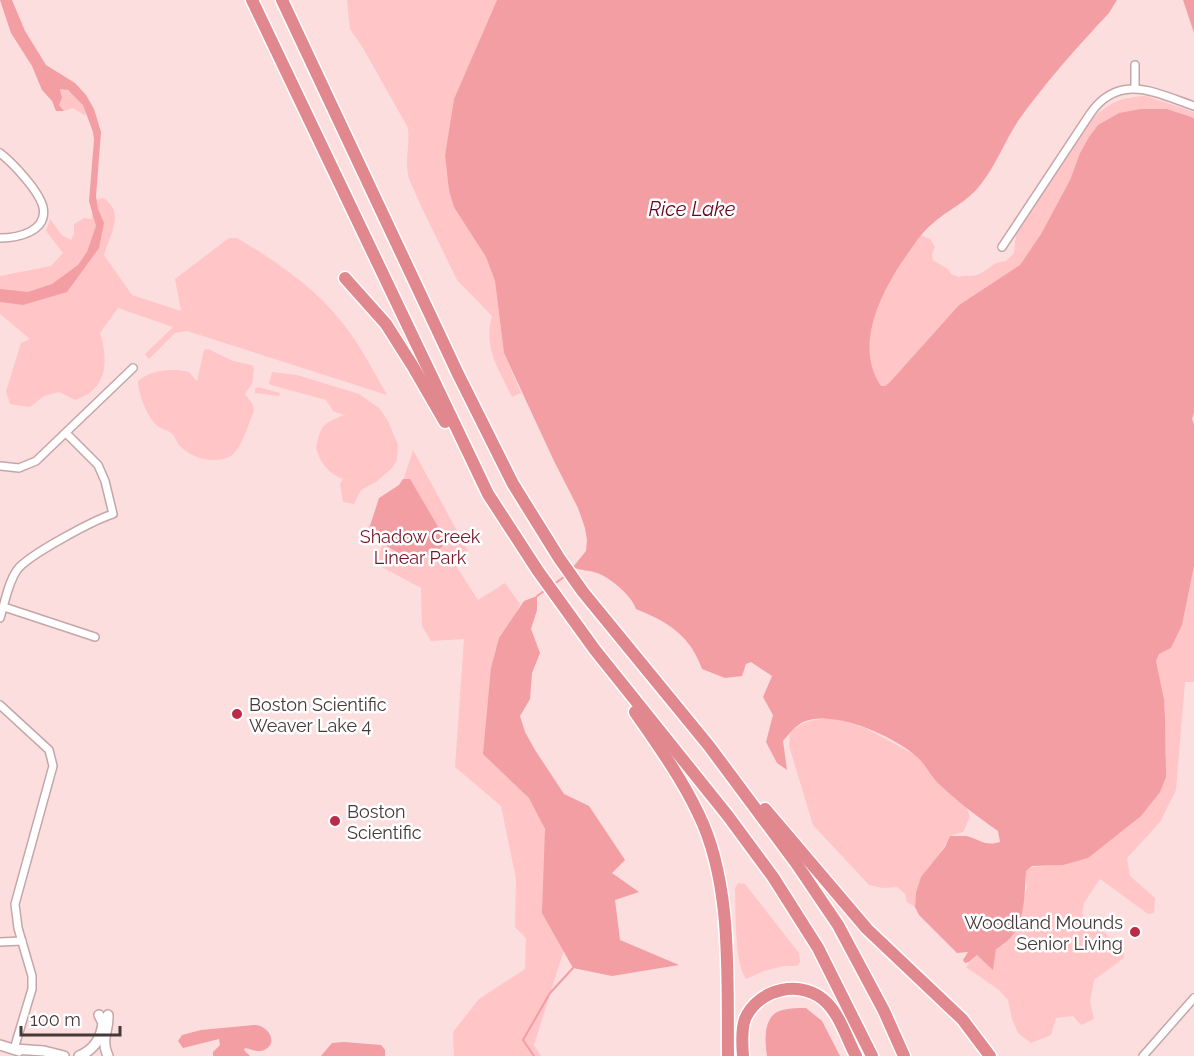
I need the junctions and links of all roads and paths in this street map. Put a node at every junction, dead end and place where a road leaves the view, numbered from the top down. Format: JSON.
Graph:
{"nodes":[{"id":1,"x":252,"y":0,"type":"edge"},
{"id":2,"x":282,"y":0,"type":"edge"},
{"id":3,"x":1135,"y":65,"type":"dead end"},
{"id":4,"x":1135,"y":88,"type":"junction"},
{"id":5,"x":1194,"y":106,"type":"edge"},
{"id":6,"x":0,"y":153,"type":"edge"},
{"id":7,"x":0,"y":238,"type":"edge"},
{"id":8,"x":1002,"y":247,"type":"dead end"},
{"id":9,"x":345,"y":278,"type":"dead end"},
{"id":10,"x":133,"y":368,"type":"dead end"},
{"id":11,"x":66,"y":433,"type":"junction"},
{"id":12,"x":0,"y":466,"type":"edge"},
{"id":13,"x":488,"y":494,"type":"junction"},
{"id":14,"x":4,"y":607,"type":"junction"},
{"id":15,"x":0,"y":618,"type":"edge"},
{"id":16,"x":95,"y":637,"type":"dead end"},
{"id":17,"x":595,"y":650,"type":"junction"},
{"id":18,"x":0,"y":705,"type":"edge"},
{"id":19,"x":709,"y":746,"type":"junction"},
{"id":20,"x":22,"y":940,"type":"junction"},
{"id":21,"x":0,"y":942,"type":"edge"},
{"id":22,"x":1194,"y":998,"type":"edge"},
{"id":23,"x":742,"y":1026,"type":"junction"},
{"id":24,"x":0,"y":1045,"type":"edge"},
{"id":25,"x":14,"y":1049,"type":"junction"},
{"id":26,"x":29,"y":1056,"type":"edge"},
{"id":27,"x":64,"y":1056,"type":"edge"},
{"id":28,"x":79,"y":1056,"type":"edge"},
{"id":29,"x":108,"y":1056,"type":"edge"},
{"id":30,"x":728,"y":1056,"type":"edge"},
{"id":31,"x":743,"y":1056,"type":"edge"},
{"id":32,"x":856,"y":1056,"type":"edge"},
{"id":33,"x":863,"y":1056,"type":"edge"},
{"id":34,"x":872,"y":1056,"type":"edge"},
{"id":35,"x":904,"y":1056,"type":"edge"},
{"id":36,"x":990,"y":1056,"type":"edge"},
{"id":37,"x":1143,"y":1056,"type":"edge"}],
"edges":[{"from":1,"to":13,"type":"highway"},
{"from":2,"to":19,"type":"highway"},
{"from":3,"to":4,"type":"street"},
{"from":4,"to":5,"type":"street"},
{"from":4,"to":8,"type":"street"},
{"from":6,"to":7,"type":"street"},
{"from":9,"to":13,"type":"highway"},
{"from":10,"to":11,"type":"street"},
{"from":11,"to":12,"type":"street"},
{"from":11,"to":14,"type":"street"},
{"from":13,"to":17,"type":"highway"},
{"from":14,"to":15,"type":"street"},
{"from":14,"to":16,"type":"street"},
{"from":17,"to":30,"type":"highway"},
{"from":17,"to":34,"type":"highway"},
{"from":18,"to":20,"type":"street"},
{"from":19,"to":35,"type":"highway"},
{"from":19,"to":36,"type":"highway"},
{"from":20,"to":21,"type":"street"},
{"from":20,"to":25,"type":"street"},
{"from":22,"to":37,"type":"street"},
{"from":23,"to":31,"type":"highway"},
{"from":23,"to":32,"type":"highway"},
{"from":23,"to":33,"type":"highway"},
{"from":24,"to":25,"type":"main road"},
{"from":25,"to":26,"type":"main road"},
{"from":25,"to":27,"type":"main road"},
{"from":28,"to":29,"type":"main road"}]}
